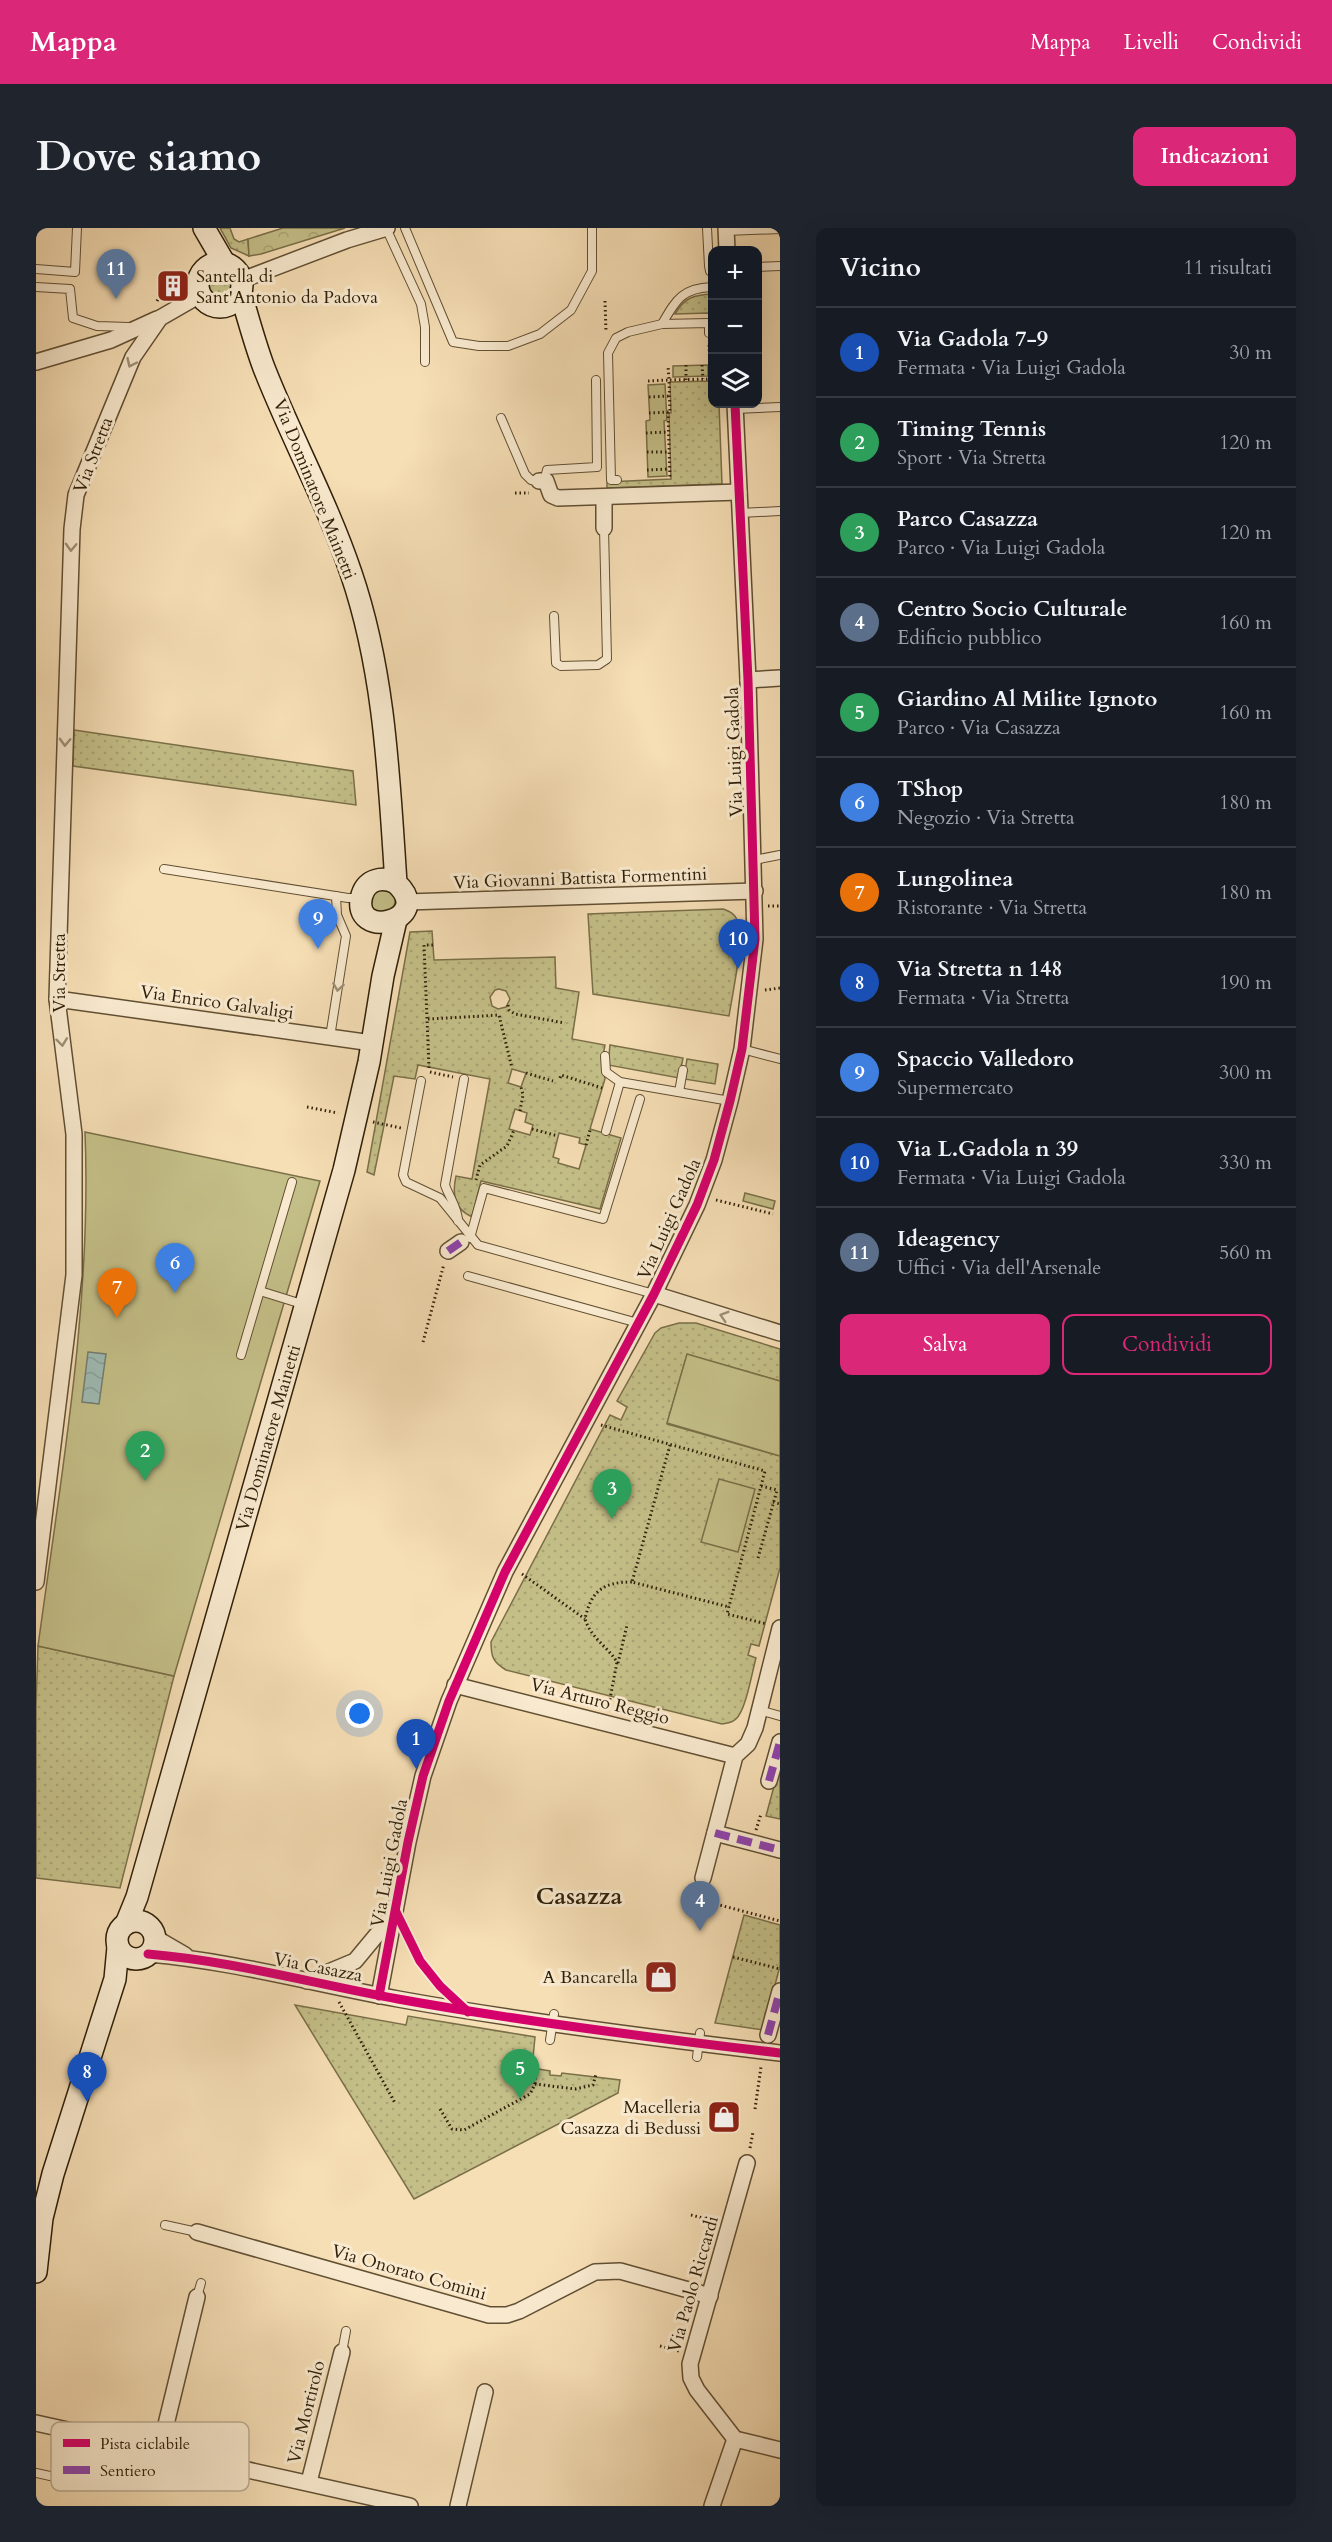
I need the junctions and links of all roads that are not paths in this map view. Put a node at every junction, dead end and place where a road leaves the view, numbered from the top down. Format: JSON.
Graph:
{"nodes":[{"id":1,"x":77,"y":228,"type":"edge"},
{"id":2,"x":198,"y":228,"type":"edge"},
{"id":3,"x":204,"y":228,"type":"edge"},
{"id":4,"x":387,"y":228,"type":"edge"},
{"id":5,"x":405,"y":228,"type":"edge"},
{"id":6,"x":592,"y":228,"type":"edge"},
{"id":7,"x":706,"y":228,"type":"edge"},
{"id":8,"x":780,"y":229,"type":"edge"},
{"id":9,"x":726,"y":230,"type":"edge"},
{"id":10,"x":727,"y":246,"type":"edge"},
{"id":11,"x":708,"y":253,"type":"edge"},
{"id":12,"x":216,"y":266,"type":"junction"},
{"id":13,"x":780,"y":266,"type":"edge"},
{"id":14,"x":762,"y":267,"type":"edge"},
{"id":15,"x":36,"y":269,"type":"edge"},
{"id":16,"x":36,"y":287,"type":"edge"},
{"id":17,"x":242,"y":287,"type":"junction"},
{"id":18,"x":708,"y":288,"type":"edge"},
{"id":19,"x":200,"y":295,"type":"junction"},
{"id":20,"x":223,"y":308,"type":"junction"},
{"id":21,"x":158,"y":310,"type":"junction"},
{"id":22,"x":708,"y":323,"type":"edge"},
{"id":23,"x":662,"y":324,"type":"junction"},
{"id":24,"x":140,"y":328,"type":"junction"},
{"id":25,"x":36,"y":362,"type":"edge"},
{"id":26,"x":425,"y":362,"type":"dead end"},
{"id":27,"x":264,"y":367,"type":"junction"},
{"id":28,"x":596,"y":380,"type":"dead end"},
{"id":29,"x":762,"y":406,"type":"edge"},
{"id":30,"x":780,"y":406,"type":"edge"},
{"id":31,"x":735,"y":408,"type":"edge"},
{"id":32,"x":501,"y":418,"type":"dead end"},
{"id":33,"x":544,"y":479,"type":"junction"},
{"id":34,"x":617,"y":480,"type":"dead end"},
{"id":35,"x":739,"y":492,"type":"junction"},
{"id":36,"x":604,"y":497,"type":"junction"},
{"id":37,"x":780,"y":511,"type":"edge"},
{"id":38,"x":740,"y":513,"type":"junction"},
{"id":39,"x":604,"y":528,"type":"joint"},
{"id":40,"x":554,"y":616,"type":"dead end"},
{"id":41,"x":780,"y":678,"type":"edge"},
{"id":42,"x":748,"y":680,"type":"junction"},
{"id":43,"x":392,"y":825,"type":"junction"},
{"id":44,"x":780,"y":855,"type":"edge"},
{"id":45,"x":754,"y":860,"type":"junction"},
{"id":46,"x":164,"y":869,"type":"dead end"},
{"id":47,"x":396,"y":883,"type":"junction"},
{"id":48,"x":367,"y":890,"type":"junction"},
{"id":49,"x":755,"y":891,"type":"junction"},
{"id":50,"x":336,"y":896,"type":"junction"},
{"id":51,"x":401,"y":911,"type":"junction"},
{"id":52,"x":373,"y":921,"type":"junction"},
{"id":53,"x":382,"y":976,"type":"junction"},
{"id":54,"x":57,"y":999,"type":"junction"},
{"id":55,"x":330,"y":1037,"type":"junction"},
{"id":56,"x":372,"y":1043,"type":"junction"},
{"id":57,"x":742,"y":1049,"type":"junction"},
{"id":58,"x":605,"y":1056,"type":"dead end"},
{"id":59,"x":780,"y":1059,"type":"edge"},
{"id":60,"x":683,"y":1070,"type":"dead end"},
{"id":61,"x":460,"y":1078,"type":"road end"},
{"id":62,"x":421,"y":1082,"type":"dead end"},
{"id":63,"x":620,"y":1082,"type":"junction"},
{"id":64,"x":679,"y":1092,"type":"junction"},
{"id":65,"x":640,"y":1099,"type":"dead end"},
{"id":66,"x":730,"y":1101,"type":"junction"},
{"id":67,"x":606,"y":1131,"type":"dead end"},
{"id":68,"x":292,"y":1182,"type":"dead end"},
{"id":69,"x":458,"y":1221,"type":"junction"},
{"id":70,"x":460,"y":1244,"type":"junction"},
{"id":71,"x":468,"y":1276,"type":"dead end"},
{"id":72,"x":260,"y":1292,"type":"junction"},
{"id":73,"x":654,"y":1294,"type":"junction"},
{"id":74,"x":305,"y":1305,"type":"junction"},
{"id":75,"x":638,"y":1323,"type":"junction"},
{"id":76,"x":780,"y":1333,"type":"edge"},
{"id":77,"x":241,"y":1355,"type":"dead end"},
{"id":78,"x":36,"y":1582,"type":"edge"},
{"id":79,"x":774,"y":1626,"type":"edge"},
{"id":80,"x":455,"y":1685,"type":"junction"},
{"id":81,"x":759,"y":1710,"type":"junction"},
{"id":82,"x":780,"y":1716,"type":"edge"},
{"id":83,"x":780,"y":1742,"type":"edge"},
{"id":84,"x":735,"y":1756,"type":"junction"},
{"id":85,"x":769,"y":1781,"type":"dead end"},
{"id":86,"x":715,"y":1833,"type":"junction"},
{"id":87,"x":780,"y":1850,"type":"edge"},
{"id":88,"x":703,"y":1878,"type":"dead end"},
{"id":89,"x":137,"y":1897,"type":"junction"},
{"id":90,"x":396,"y":1912,"type":"junction"},
{"id":91,"x":141,"y":1944,"type":"junction"},
{"id":92,"x":307,"y":1981,"type":"junction"},
{"id":93,"x":780,"y":1991,"type":"edge"},
{"id":94,"x":379,"y":1996,"type":"junction"},
{"id":95,"x":768,"y":2036,"type":"dead end"},
{"id":96,"x":780,"y":2054,"type":"edge"},
{"id":97,"x":747,"y":2163,"type":"dead end"},
{"id":98,"x":39,"y":2211,"type":"edge"},
{"id":99,"x":165,"y":2225,"type":"dead end"},
{"id":100,"x":196,"y":2232,"type":"joint"},
{"id":101,"x":36,"y":2272,"type":"edge"},
{"id":102,"x":199,"y":2290,"type":"dead end"},
{"id":103,"x":710,"y":2296,"type":"junction"},
{"id":104,"x":346,"y":2331,"type":"dead end"},
{"id":105,"x":342,"y":2352,"type":"joint"},
{"id":106,"x":485,"y":2392,"type":"dead end"},
{"id":107,"x":167,"y":2422,"type":"edge"},
{"id":108,"x":36,"y":2423,"type":"edge"},
{"id":109,"x":51,"y":2426,"type":"edge"},
{"id":110,"x":735,"y":2439,"type":"junction"},
{"id":111,"x":780,"y":2450,"type":"edge"},
{"id":112,"x":249,"y":2469,"type":"edge"},
{"id":113,"x":36,"y":2473,"type":"edge"},
{"id":114,"x":51,"y":2476,"type":"edge"},
{"id":115,"x":309,"y":2482,"type":"junction"},
{"id":116,"x":410,"y":2506,"type":"edge"},
{"id":117,"x":458,"y":2506,"type":"edge"},
{"id":118,"x":712,"y":2506,"type":"edge"}],
"edges":[{"from":1,"to":15,"type":"lane"},
{"from":2,"to":12,"type":"street"},
{"from":3,"to":12,"type":"street"},
{"from":4,"to":17,"type":"street"},
{"from":4,"to":26,"type":"lane"},
{"from":5,"to":6,"type":"lane"},
{"from":7,"to":11,"type":"lane"},
{"from":8,"to":9,"type":"lane"},
{"from":9,"to":10,"type":"street"},
{"from":12,"to":17,"type":"street"},
{"from":12,"to":19,"type":"street"},
{"from":13,"to":14,"type":"lane"},
{"from":16,"to":24,"type":"lane"},
{"from":17,"to":20,"type":"street"},
{"from":17,"to":27,"type":"street","name":"Via Dominatore Mainetti"},
{"from":18,"to":23,"type":"lane"},
{"from":19,"to":20,"type":"street"},
{"from":19,"to":21,"type":"street","name":"Via Stretta"},
{"from":20,"to":27,"type":"street","name":"Via Dominatore Mainetti"},
{"from":21,"to":24,"type":"street"},
{"from":21,"to":54,"type":"street","name":"Via Stretta","one_way":true},
{"from":22,"to":23,"type":"lane"},
{"from":23,"to":34,"type":"lane"},
{"from":24,"to":25,"type":"street"},
{"from":27,"to":43,"type":"street","name":"Via Dominatore Mainetti"},
{"from":28,"to":33,"type":"lane"},
{"from":29,"to":30,"type":"lane"},
{"from":31,"to":35,"type":"street","name":"Via Luigi Gadola"},
{"from":32,"to":33,"type":"lane"},
{"from":33,"to":36,"type":"street"},
{"from":35,"to":36,"type":"street"},
{"from":35,"to":38,"type":"street","name":"Via Luigi Gadola"},
{"from":36,"to":39,"type":"street"},
{"from":37,"to":38,"type":"lane"},
{"from":38,"to":42,"type":"street","name":"Via Luigi Gadola"},
{"from":39,"to":40,"type":"lane"},
{"from":41,"to":42,"type":"street"},
{"from":42,"to":45,"type":"street","name":"Via Luigi Gadola"},
{"from":43,"to":47,"type":"street","name":"Via Dominatore Mainetti"},
{"from":43,"to":48,"type":"street","name":"Via Dominatore Mainetti"},
{"from":44,"to":45,"type":"lane"},
{"from":45,"to":49,"type":"street","name":"Via Luigi Gadola"},
{"from":46,"to":50,"type":"lane"},
{"from":47,"to":48,"type":"street"},
{"from":47,"to":51,"type":"street","name":"Via Dominatore Mainetti"},
{"from":48,"to":50,"type":"lane"},
{"from":48,"to":52,"type":"street","name":"Via Dominatore Mainetti"},
{"from":49,"to":51,"type":"street","name":"Via Giovanni Battista Formentini"},
{"from":49,"to":57,"type":"street","name":"Via Luigi Gadola"},
{"from":50,"to":55,"type":"lane","one_way":true},
{"from":51,"to":52,"type":"street"},
{"from":51,"to":53,"type":"street","name":"Via Dominatore Mainetti"},
{"from":52,"to":53,"type":"street","name":"Via Dominatore Mainetti"},
{"from":53,"to":56,"type":"street","name":"Via Dominatore Mainetti"},
{"from":54,"to":55,"type":"street","name":"Via Enrico Galvaligi"},
{"from":54,"to":78,"type":"street","name":"Via Stretta","one_way":true},
{"from":55,"to":56,"type":"street","name":"Via Enrico Galvaligi"},
{"from":56,"to":74,"type":"street","name":"Via Dominatore Mainetti"},
{"from":57,"to":59,"type":"lane"},
{"from":57,"to":66,"type":"street","name":"Via Luigi Gadola"},
{"from":58,"to":63,"type":"lane"},
{"from":60,"to":64,"type":"lane"},
{"from":61,"to":69,"type":"lane"},
{"from":62,"to":69,"type":"lane"},
{"from":63,"to":64,"type":"lane"},
{"from":63,"to":67,"type":"lane"},
{"from":64,"to":66,"type":"lane"},
{"from":65,"to":70,"type":"lane"},
{"from":66,"to":73,"type":"street","name":"Via Luigi Gadola"},
{"from":68,"to":72,"type":"lane"},
{"from":69,"to":70,"type":"lane"},
{"from":70,"to":73,"type":"lane"},
{"from":71,"to":75,"type":"lane"},
{"from":72,"to":74,"type":"lane"},
{"from":72,"to":77,"type":"lane"},
{"from":73,"to":75,"type":"street","name":"Via Luigi Gadola"},
{"from":76,"to":73,"type":"street","one_way":true},
{"from":74,"to":89,"type":"street","name":"Via Dominatore Mainetti"},
{"from":75,"to":80,"type":"street","name":"Via Luigi Gadola"},
{"from":79,"to":81,"type":"street"},
{"from":80,"to":84,"type":"street","name":"Via Arturo Reggio"},
{"from":80,"to":90,"type":"street","name":"Via Luigi Gadola"},
{"from":81,"to":82,"type":"lane"},
{"from":81,"to":84,"type":"street"},
{"from":83,"to":85,"type":"street"},
{"from":84,"to":86,"type":"street"},
{"from":86,"to":87,"type":"street"},
{"from":86,"to":88,"type":"street"},
{"from":89,"to":91,"type":"street"},
{"from":89,"to":91,"type":"street","name":"Via Dominatore Mainetti"},
{"from":90,"to":92,"type":"street","name":"Via Luigi Gadola"},
{"from":90,"to":94,"type":"street","name":"Via Luigi Gadola"},
{"from":91,"to":92,"type":"street","name":"Via Casazza"},
{"from":91,"to":98,"type":"street"},
{"from":92,"to":94,"type":"street","name":"Via Casazza"},
{"from":93,"to":95,"type":"street"},
{"from":94,"to":96,"type":"street","name":"Via Casazza"},
{"from":97,"to":103,"type":"street","name":"Via Paolo Riccardi"},
{"from":98,"to":101,"type":"street"},
{"from":99,"to":100,"type":"lane"},
{"from":100,"to":103,"type":"street","name":"Via Onorato Comini"},
{"from":102,"to":107,"type":"street"},
{"from":103,"to":110,"type":"street","name":"Via Paolo Riccardi"},
{"from":104,"to":105,"type":"lane"},
{"from":105,"to":115,"type":"street","name":"Via Mortirolo"},
{"from":106,"to":117,"type":"street"},
{"from":108,"to":109,"type":"street","name":"Via Mortirolo"},
{"from":110,"to":111,"type":"street"},
{"from":110,"to":118,"type":"street"},
{"from":112,"to":115,"type":"street","name":"Via Mortirolo"},
{"from":113,"to":114,"type":"lane"},
{"from":115,"to":116,"type":"street","name":"Via Mortirolo"}]}
